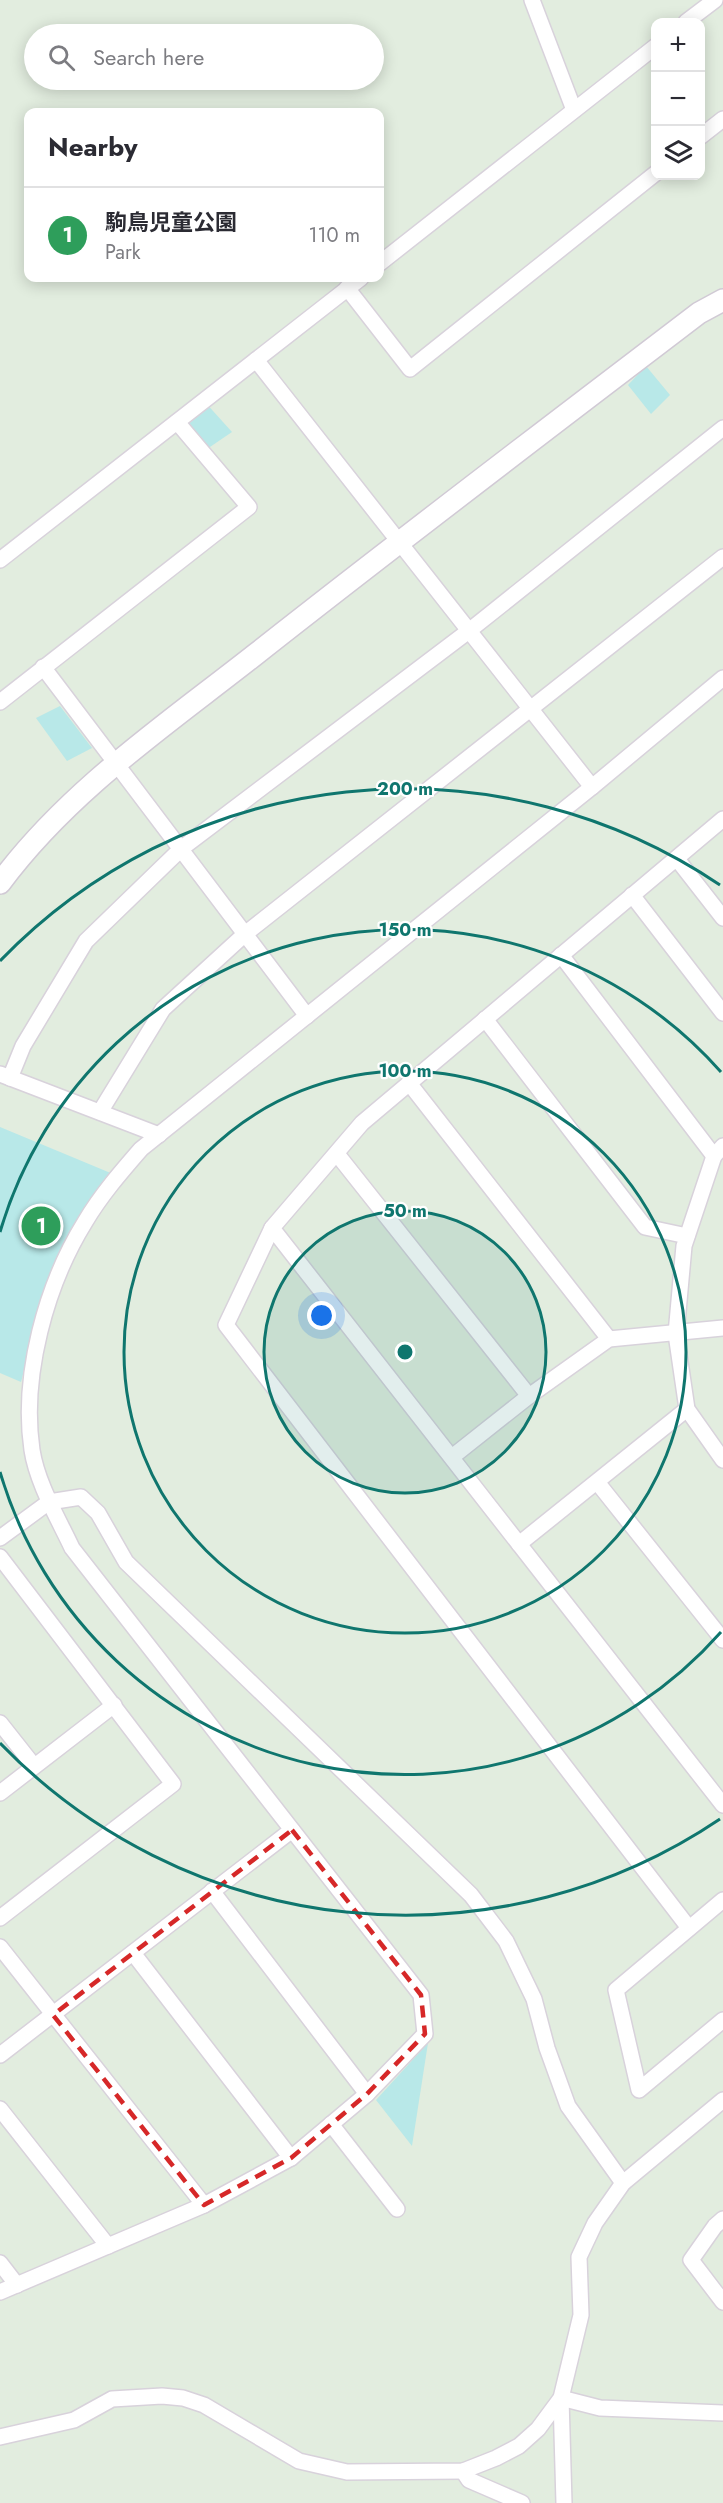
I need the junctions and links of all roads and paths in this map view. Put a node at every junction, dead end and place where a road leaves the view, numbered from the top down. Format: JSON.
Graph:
{"nodes":[{"id":1,"x":532,"y":0,"type":"edge"},
{"id":2,"x":715,"y":0,"type":"edge"},
{"id":3,"x":691,"y":18,"type":"edge"},
{"id":4,"x":651,"y":50,"type":"edge"},
{"id":5,"x":574,"y":110,"type":"junction"},
{"id":6,"x":723,"y":119,"type":"edge"},
{"id":7,"x":705,"y":133,"type":"edge"},
{"id":8,"x":651,"y":177,"type":"edge"},
{"id":9,"x":384,"y":259,"type":"edge"},
{"id":10,"x":355,"y":282,"type":"edge"},
{"id":11,"x":347,"y":288,"type":"junction"},
{"id":12,"x":723,"y":300,"type":"edge"},
{"id":13,"x":256,"y":360,"type":"junction"},
{"id":14,"x":177,"y":422,"type":"junction"},
{"id":15,"x":723,"y":428,"type":"edge"},
{"id":16,"x":400,"y":541,"type":"junction"},
{"id":17,"x":723,"y":557,"type":"edge"},
{"id":18,"x":0,"y":560,"type":"edge"},
{"id":19,"x":470,"y":630,"type":"junction"},
{"id":20,"x":43,"y":667,"type":"junction"},
{"id":21,"x":723,"y":678,"type":"edge"},
{"id":22,"x":0,"y":702,"type":"edge"},
{"id":23,"x":531,"y":709,"type":"junction"},
{"id":24,"x":116,"y":765,"type":"junction"},
{"id":25,"x":592,"y":787,"type":"junction"},
{"id":26,"x":723,"y":819,"type":"edge"},
{"id":27,"x":182,"y":848,"type":"junction"},
{"id":28,"x":677,"y":859,"type":"junction"},
{"id":29,"x":0,"y":883,"type":"edge"},
{"id":30,"x":632,"y":895,"type":"junction"},
{"id":31,"x":723,"y":918,"type":"edge"},
{"id":32,"x":245,"y":934,"type":"junction"},
{"id":33,"x":561,"y":955,"type":"junction"},
{"id":34,"x":723,"y":1013,"type":"edge"},
{"id":35,"x":307,"y":1016,"type":"junction"},
{"id":36,"x":485,"y":1019,"type":"junction"},
{"id":37,"x":5,"y":1076,"type":"edge"},
{"id":38,"x":410,"y":1083,"type":"junction"},
{"id":39,"x":100,"y":1112,"type":"junction"},
{"id":40,"x":159,"y":1135,"type":"junction"},
{"id":41,"x":719,"y":1151,"type":"edge"},
{"id":42,"x":337,"y":1154,"type":"junction"},
{"id":43,"x":272,"y":1228,"type":"junction"},
{"id":44,"x":687,"y":1236,"type":"junction"},
{"id":45,"x":723,"y":1328,"type":"edge"},
{"id":46,"x":676,"y":1334,"type":"junction"},
{"id":47,"x":609,"y":1339,"type":"junction"},
{"id":48,"x":530,"y":1396,"type":"junction"},
{"id":49,"x":687,"y":1409,"type":"junction"},
{"id":50,"x":452,"y":1458,"type":"junction"},
{"id":51,"x":723,"y":1460,"type":"edge"},
{"id":52,"x":597,"y":1482,"type":"junction"},
{"id":53,"x":49,"y":1502,"type":"junction"},
{"id":54,"x":0,"y":1538,"type":"edge"},
{"id":55,"x":519,"y":1544,"type":"junction"},
{"id":56,"x":0,"y":1557,"type":"edge"},
{"id":57,"x":721,"y":1632,"type":"edge"},
{"id":58,"x":114,"y":1706,"type":"junction"},
{"id":59,"x":0,"y":1722,"type":"edge"},
{"id":60,"x":34,"y":1766,"type":"junction"},
{"id":61,"x":0,"y":1793,"type":"edge"},
{"id":62,"x":723,"y":1805,"type":"edge"},
{"id":63,"x":292,"y":1830,"type":"junction"},
{"id":64,"x":212,"y":1892,"type":"junction"},
{"id":65,"x":723,"y":1900,"type":"edge"},
{"id":66,"x":0,"y":1918,"type":"edge"},
{"id":67,"x":688,"y":1928,"type":"junction"},
{"id":68,"x":0,"y":1947,"type":"edge"},
{"id":69,"x":133,"y":1953,"type":"junction"},
{"id":70,"x":53,"y":2014,"type":"junction"},
{"id":71,"x":723,"y":2020,"type":"edge"},
{"id":72,"x":0,"y":2055,"type":"edge"},
{"id":73,"x":367,"y":2094,"type":"junction"},
{"id":74,"x":723,"y":2100,"type":"edge"},
{"id":75,"x":0,"y":2109,"type":"edge"},
{"id":76,"x":331,"y":2124,"type":"junction"},
{"id":77,"x":291,"y":2158,"type":"junction"},
{"id":78,"x":623,"y":2182,"type":"junction"},
{"id":79,"x":204,"y":2205,"type":"junction"},
{"id":80,"x":397,"y":2209,"type":"dead end"},
{"id":81,"x":723,"y":2219,"type":"edge"},
{"id":82,"x":108,"y":2246,"type":"junction"},
{"id":83,"x":0,"y":2263,"type":"edge"},
{"id":84,"x":17,"y":2285,"type":"junction"},
{"id":85,"x":0,"y":2292,"type":"edge"},
{"id":86,"x":723,"y":2302,"type":"edge"},
{"id":87,"x":561,"y":2398,"type":"junction"},
{"id":88,"x":723,"y":2413,"type":"edge"},
{"id":89,"x":0,"y":2437,"type":"edge"},
{"id":90,"x":463,"y":2472,"type":"junction"},
{"id":91,"x":522,"y":2503,"type":"edge"},
{"id":92,"x":564,"y":2503,"type":"edge"}],
"edges":[{"from":1,"to":5,"type":"street"},
{"from":2,"to":3,"type":"street"},
{"from":4,"to":5,"type":"street"},
{"from":5,"to":9,"type":"street"},
{"from":6,"to":7,"type":"street"},
{"from":8,"to":11,"type":"street"},
{"from":10,"to":11,"type":"street"},
{"from":11,"to":13,"type":"street"},
{"from":12,"to":16,"type":"street"},
{"from":13,"to":14,"type":"street"},
{"from":13,"to":16,"type":"street"},
{"from":14,"to":18,"type":"street"},
{"from":14,"to":20,"type":"street"},
{"from":15,"to":19,"type":"street"},
{"from":16,"to":19,"type":"street"},
{"from":16,"to":24,"type":"street"},
{"from":17,"to":23,"type":"street"},
{"from":19,"to":23,"type":"street"},
{"from":19,"to":27,"type":"street"},
{"from":20,"to":22,"type":"street"},
{"from":20,"to":24,"type":"street"},
{"from":21,"to":25,"type":"street"},
{"from":23,"to":25,"type":"street"},
{"from":23,"to":32,"type":"street"},
{"from":24,"to":27,"type":"street"},
{"from":24,"to":29,"type":"street"},
{"from":25,"to":35,"type":"street"},
{"from":26,"to":28,"type":"street"},
{"from":27,"to":32,"type":"street"},
{"from":27,"to":37,"type":"street"},
{"from":28,"to":30,"type":"street"},
{"from":28,"to":31,"type":"street"},
{"from":30,"to":33,"type":"street"},
{"from":30,"to":34,"type":"street"},
{"from":32,"to":35,"type":"street"},
{"from":32,"to":39,"type":"street"},
{"from":33,"to":36,"type":"street"},
{"from":33,"to":41,"type":"street"},
{"from":35,"to":40,"type":"street"},
{"from":36,"to":38,"type":"street"},
{"from":36,"to":44,"type":"street"},
{"from":37,"to":39,"type":"street"},
{"from":38,"to":42,"type":"street"},
{"from":38,"to":47,"type":"street"},
{"from":39,"to":40,"type":"street"},
{"from":40,"to":53,"type":"street"},
{"from":41,"to":44,"type":"street"},
{"from":42,"to":43,"type":"street"},
{"from":42,"to":48,"type":"street"},
{"from":43,"to":50,"type":"street"},
{"from":43,"to":67,"type":"street"},
{"from":44,"to":46,"type":"street"},
{"from":45,"to":46,"type":"street"},
{"from":46,"to":47,"type":"street"},
{"from":46,"to":49,"type":"street"},
{"from":47,"to":48,"type":"street"},
{"from":48,"to":50,"type":"street"},
{"from":49,"to":51,"type":"street"},
{"from":49,"to":52,"type":"street"},
{"from":50,"to":55,"type":"street"},
{"from":52,"to":55,"type":"street"},
{"from":52,"to":57,"type":"street"},
{"from":53,"to":54,"type":"street"},
{"from":53,"to":63,"type":"street"},
{"from":53,"to":78,"type":"street"},
{"from":55,"to":62,"type":"street"},
{"from":56,"to":58,"type":"street"},
{"from":58,"to":60,"type":"street"},
{"from":58,"to":66,"type":"street"},
{"from":59,"to":60,"type":"street"},
{"from":60,"to":61,"type":"street"},
{"from":63,"to":64,"type":"street"},
{"from":63,"to":73,"type":"street"},
{"from":64,"to":69,"type":"street"},
{"from":64,"to":73,"type":"street"},
{"from":65,"to":67,"type":"street"},
{"from":67,"to":71,"type":"street"},
{"from":68,"to":70,"type":"street"},
{"from":69,"to":70,"type":"street"},
{"from":69,"to":77,"type":"street"},
{"from":70,"to":72,"type":"street"},
{"from":70,"to":79,"type":"street"},
{"from":73,"to":76,"type":"street"},
{"from":74,"to":78,"type":"street"},
{"from":75,"to":82,"type":"street"},
{"from":76,"to":77,"type":"street"},
{"from":76,"to":80,"type":"street"},
{"from":77,"to":79,"type":"street"},
{"from":78,"to":87,"type":"street"},
{"from":79,"to":82,"type":"street"},
{"from":81,"to":86,"type":"street"},
{"from":82,"to":84,"type":"street"},
{"from":83,"to":84,"type":"street"},
{"from":84,"to":85,"type":"street"},
{"from":87,"to":88,"type":"street"},
{"from":87,"to":90,"type":"street"},
{"from":87,"to":92,"type":"street"},
{"from":89,"to":90,"type":"street"},
{"from":90,"to":91,"type":"street"}]}
